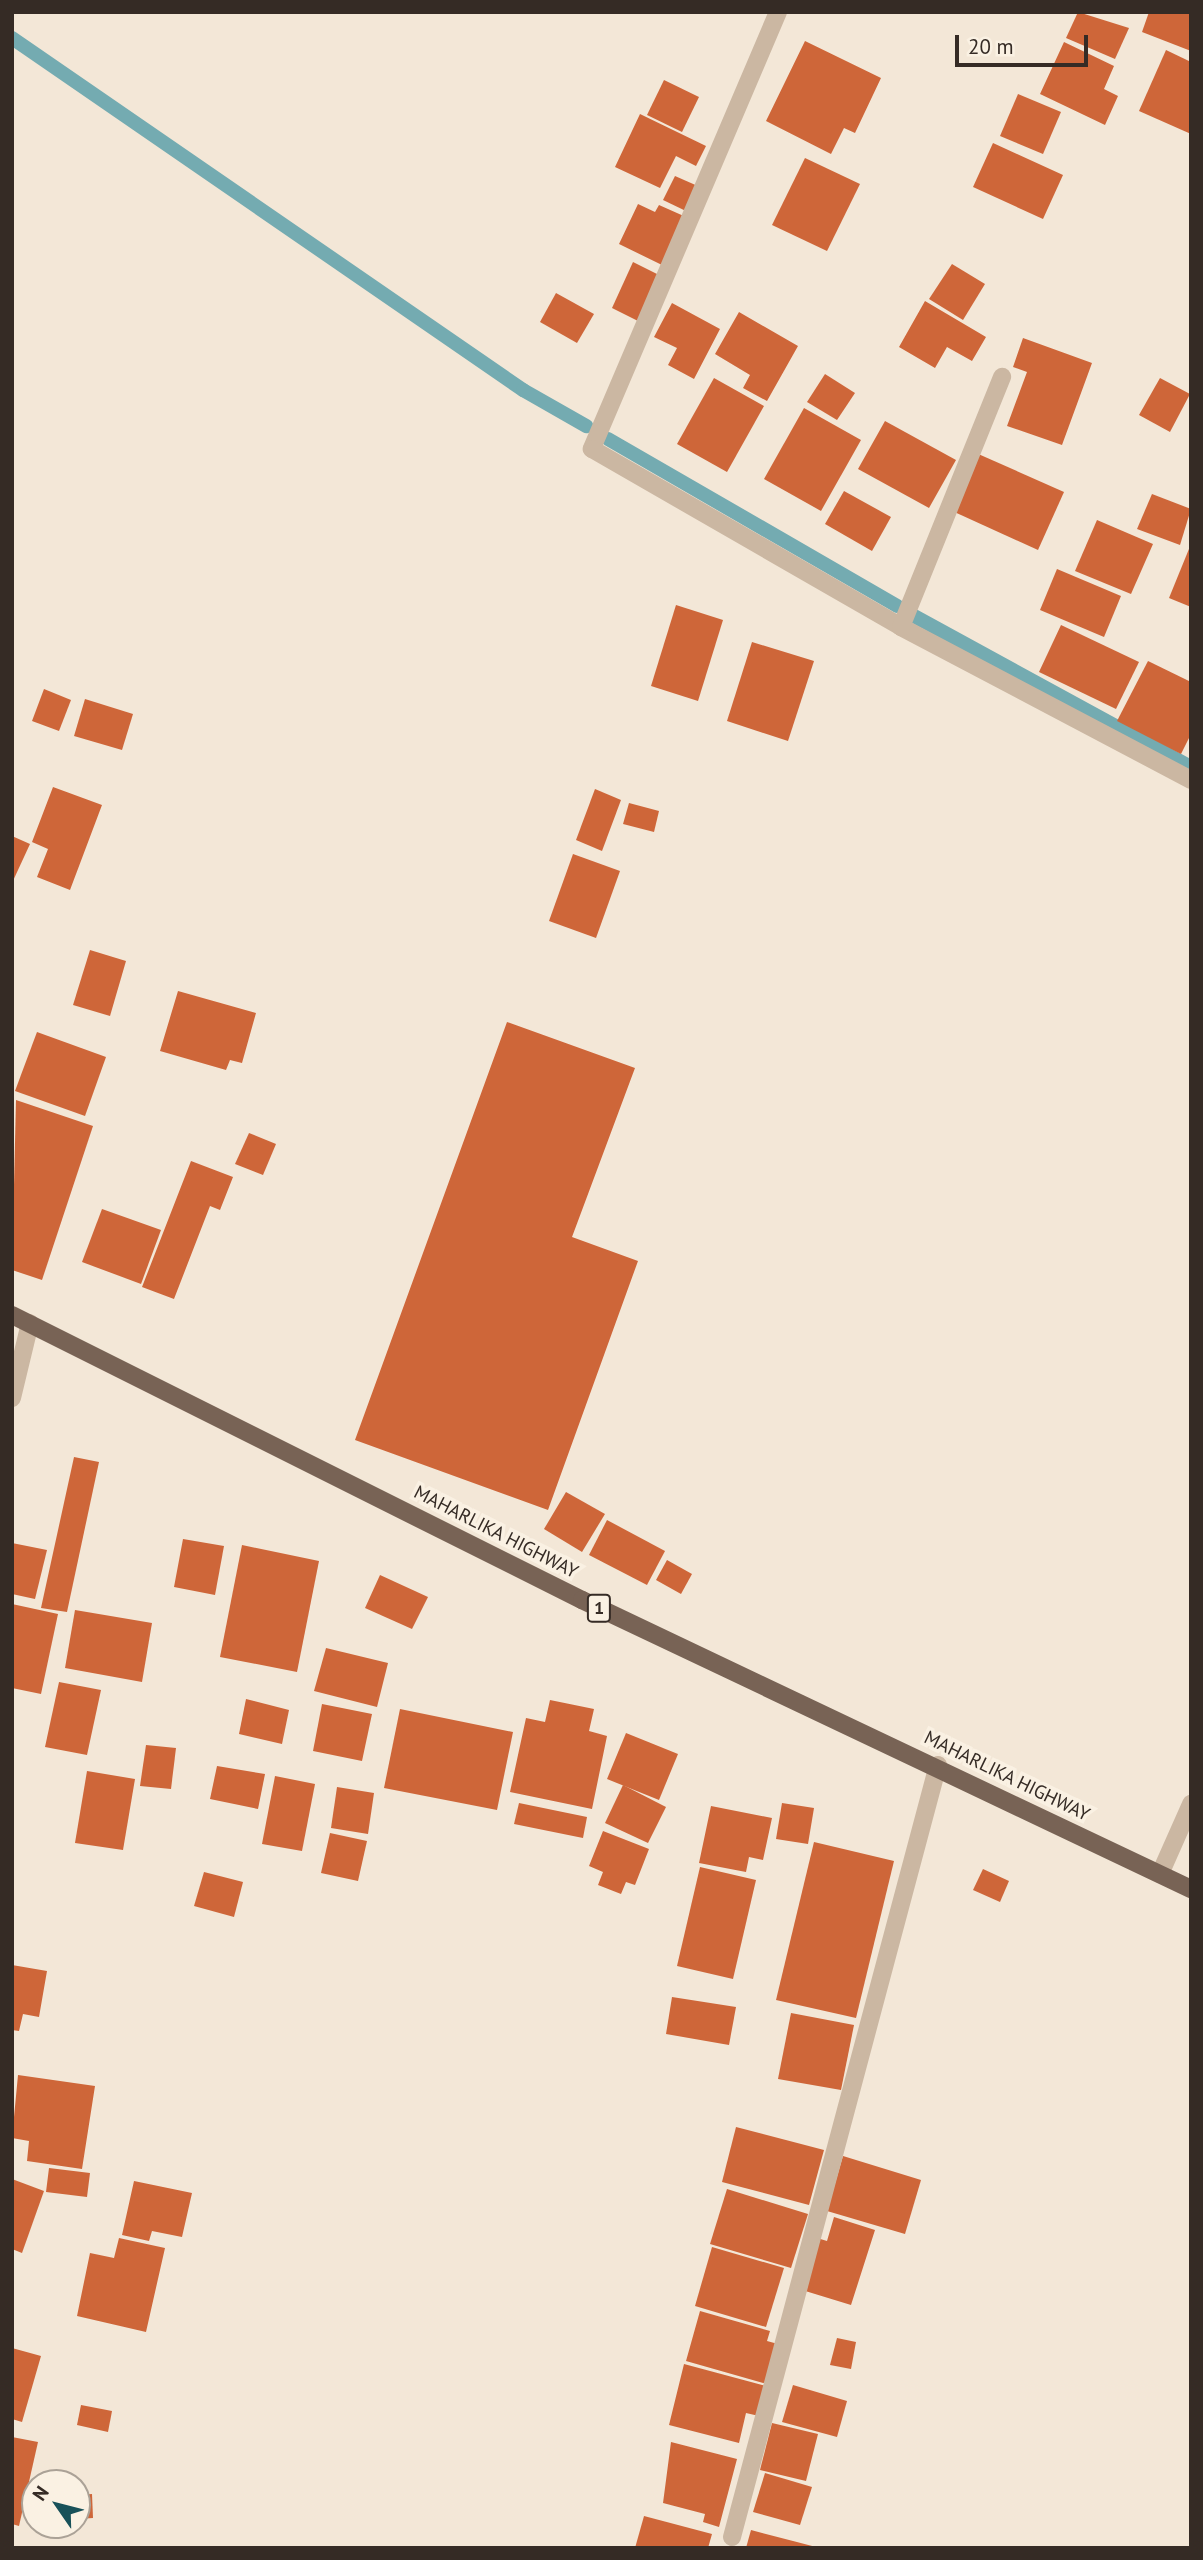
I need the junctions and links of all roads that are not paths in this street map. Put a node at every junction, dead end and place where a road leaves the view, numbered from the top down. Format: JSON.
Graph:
{"nodes":[{"id":1,"x":778,"y":12,"type":"edge"},
{"id":2,"x":1002,"y":377,"type":"dead end"},
{"id":3,"x":901,"y":627,"type":"junction"},
{"id":4,"x":1191,"y":780,"type":"edge"},
{"id":5,"x":12,"y":1315,"type":"edge"},
{"id":6,"x":30,"y":1322,"type":"junction"},
{"id":7,"x":12,"y":1398,"type":"edge"},
{"id":8,"x":938,"y":1765,"type":"junction"},
{"id":9,"x":1191,"y":1804,"type":"edge"},
{"id":10,"x":1160,"y":1874,"type":"junction"},
{"id":11,"x":1191,"y":1889,"type":"edge"},
{"id":12,"x":732,"y":2537,"type":"dead end"}],
"edges":[{"from":1,"to":3,"type":"street"},
{"from":2,"to":3,"type":"street"},
{"from":3,"to":4,"type":"street"},
{"from":5,"to":6,"type":"main road","name":"MAHARLIKA HIGHWAY","number":"1"},
{"from":6,"to":7,"type":"street"},
{"from":6,"to":8,"type":"main road","name":"MAHARLIKA HIGHWAY","number":"1"},
{"from":8,"to":10,"type":"main road","name":"MAHARLIKA HIGHWAY","number":"1"},
{"from":8,"to":12,"type":"street"},
{"from":9,"to":10,"type":"street"},
{"from":10,"to":11,"type":"main road","name":"MAHARLIKA HIGHWAY","number":"1"}]}
